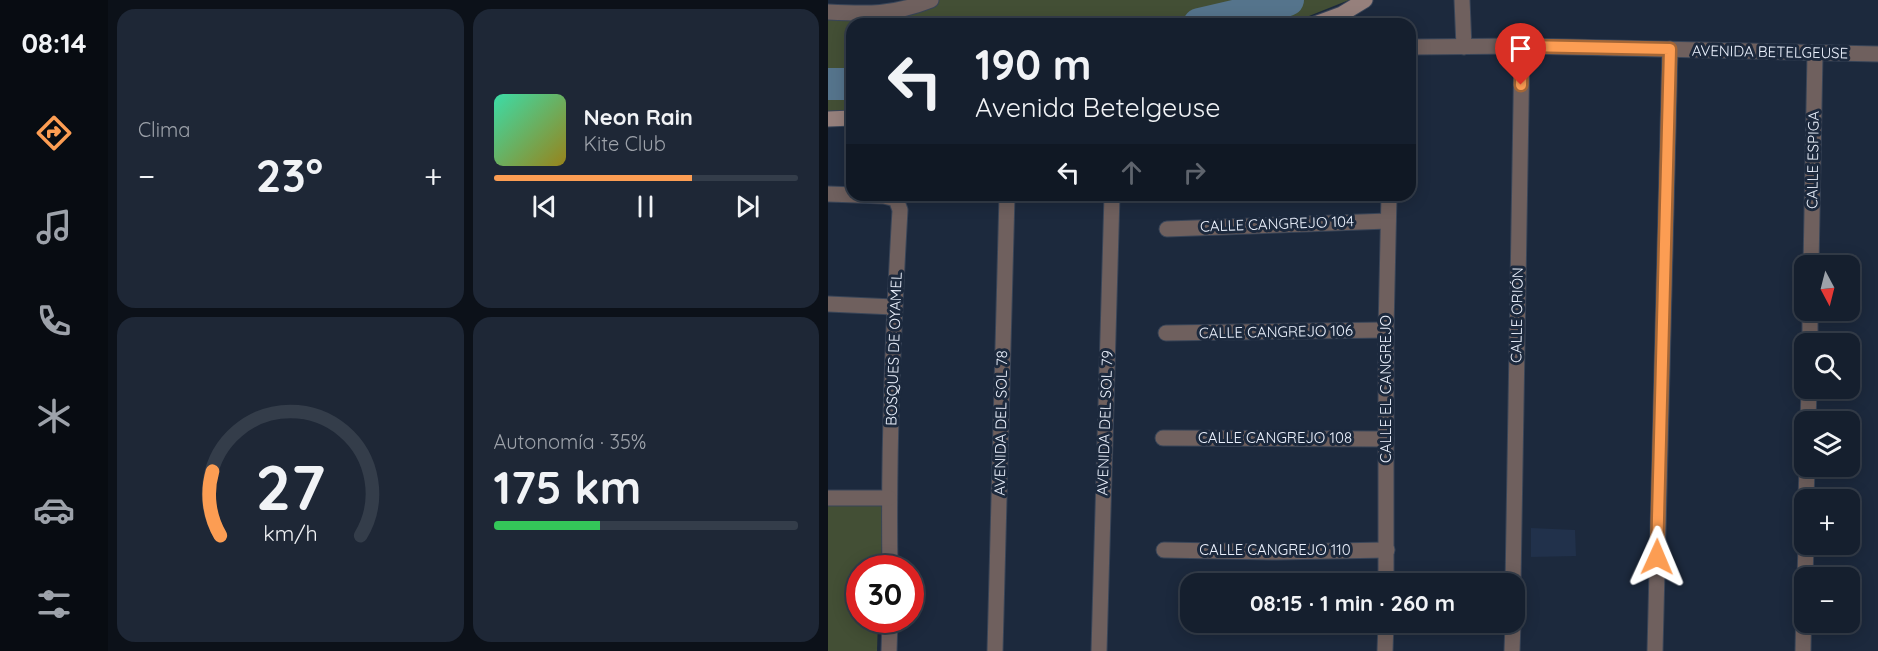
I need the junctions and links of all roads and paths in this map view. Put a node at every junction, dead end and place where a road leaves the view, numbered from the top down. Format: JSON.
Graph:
{"nodes":[{"id":1,"x":931,"y":0,"type":"edge"},
{"id":2,"x":1365,"y":0,"type":"edge"},
{"id":3,"x":1462,"y":0,"type":"edge"},
{"id":4,"x":910,"y":4,"type":"edge"},
{"id":5,"x":828,"y":12,"type":"edge"},
{"id":6,"x":1331,"y":18,"type":"edge"},
{"id":7,"x":1522,"y":46,"type":"junction"},
{"id":8,"x":1416,"y":47,"type":"edge"},
{"id":9,"x":1464,"y":47,"type":"junction"},
{"id":10,"x":1670,"y":49,"type":"junction"},
{"id":11,"x":1815,"y":54,"type":"junction"},
{"id":12,"x":1878,"y":54,"type":"edge"},
{"id":13,"x":846,"y":118,"type":"edge"},
{"id":14,"x":828,"y":119,"type":"edge"},
{"id":15,"x":828,"y":194,"type":"edge"},
{"id":16,"x":846,"y":195,"type":"edge"},
{"id":17,"x":897,"y":201,"type":"edge"},
{"id":18,"x":1007,"y":201,"type":"edge"},
{"id":19,"x":1112,"y":201,"type":"edge"},
{"id":20,"x":1389,"y":201,"type":"edge"},
{"id":21,"x":1388,"y":220,"type":"junction"},
{"id":22,"x":1167,"y":229,"type":"dead end"},
{"id":23,"x":1811,"y":255,"type":"edge"},
{"id":24,"x":828,"y":304,"type":"edge"},
{"id":25,"x":894,"y":308,"type":"junction"},
{"id":26,"x":1386,"y":330,"type":"junction"},
{"id":27,"x":1166,"y":333,"type":"dead end"},
{"id":28,"x":1163,"y":438,"type":"dead end"},
{"id":29,"x":1386,"y":439,"type":"junction"},
{"id":30,"x":828,"y":498,"type":"edge"},
{"id":31,"x":889,"y":498,"type":"junction"},
{"id":32,"x":1164,"y":550,"type":"dead end"},
{"id":33,"x":1387,"y":550,"type":"junction"},
{"id":34,"x":890,"y":555,"type":"edge"},
{"id":35,"x":1386,"y":573,"type":"edge"},
{"id":36,"x":1513,"y":573,"type":"edge"},
{"id":37,"x":890,"y":633,"type":"edge"},
{"id":38,"x":1386,"y":633,"type":"edge"},
{"id":39,"x":1513,"y":633,"type":"edge"},
{"id":40,"x":1803,"y":633,"type":"edge"},
{"id":41,"x":889,"y":651,"type":"edge"},
{"id":42,"x":996,"y":651,"type":"edge"},
{"id":43,"x":1099,"y":651,"type":"edge"},
{"id":44,"x":1385,"y":651,"type":"edge"},
{"id":45,"x":1512,"y":651,"type":"edge"},
{"id":46,"x":1654,"y":651,"type":"edge"},
{"id":47,"x":1803,"y":651,"type":"edge"}],
"edges":[{"from":1,"to":4,"type":"street"},
{"from":2,"to":6,"type":"main road"},
{"from":3,"to":9,"type":"street"},
{"from":4,"to":5,"type":"street"},
{"from":7,"to":9,"type":"street","name":"AVENIDA BETELGEUSE"},
{"from":7,"to":10,"type":"street","name":"AVENIDA BETELGEUSE"},
{"from":7,"to":36,"type":"street","name":"CALLE ORIÓN"},
{"from":8,"to":9,"type":"street","name":"AVENIDA BETELGEUSE"},
{"from":10,"to":11,"type":"street","name":"AVENIDA BETELGEUSE"},
{"from":10,"to":46,"type":"street"},
{"from":11,"to":12,"type":"street","name":"AVENIDA BETELGEUSE"},
{"from":11,"to":23,"type":"street","name":"CALLE ESPIGA"},
{"from":13,"to":14,"type":"main road"},
{"from":15,"to":16,"type":"street","name":"BOSQUES DE OYAMEL"},
{"from":17,"to":25,"type":"street","name":"BOSQUES DE OYAMEL"},
{"from":18,"to":42,"type":"street","name":"AVENIDA DEL SOL 78"},
{"from":19,"to":43,"type":"street","name":"AVENIDA DEL SOL 79"},
{"from":20,"to":21,"type":"street","name":"CALLE EL CANGREJO"},
{"from":21,"to":22,"type":"street","name":"CALLE CANGREJO 104"},
{"from":21,"to":26,"type":"street","name":"CALLE EL CANGREJO"},
{"from":24,"to":25,"type":"street"},
{"from":25,"to":31,"type":"street","name":"BOSQUES DE OYAMEL"},
{"from":26,"to":27,"type":"street","name":"CALLE CANGREJO 106"},
{"from":26,"to":29,"type":"street","name":"CALLE EL CANGREJO"},
{"from":28,"to":29,"type":"street","name":"CALLE CANGREJO 108"},
{"from":29,"to":33,"type":"street","name":"CALLE EL CANGREJO"},
{"from":30,"to":31,"type":"street"},
{"from":31,"to":34,"type":"street","name":"BOSQUES DE OYAMEL"},
{"from":32,"to":33,"type":"street","name":"CALLE CANGREJO 110"},
{"from":33,"to":35,"type":"street","name":"CALLE EL CANGREJO"},
{"from":37,"to":41,"type":"street"},
{"from":38,"to":44,"type":"street"},
{"from":39,"to":45,"type":"street"},
{"from":40,"to":47,"type":"street"}]}
